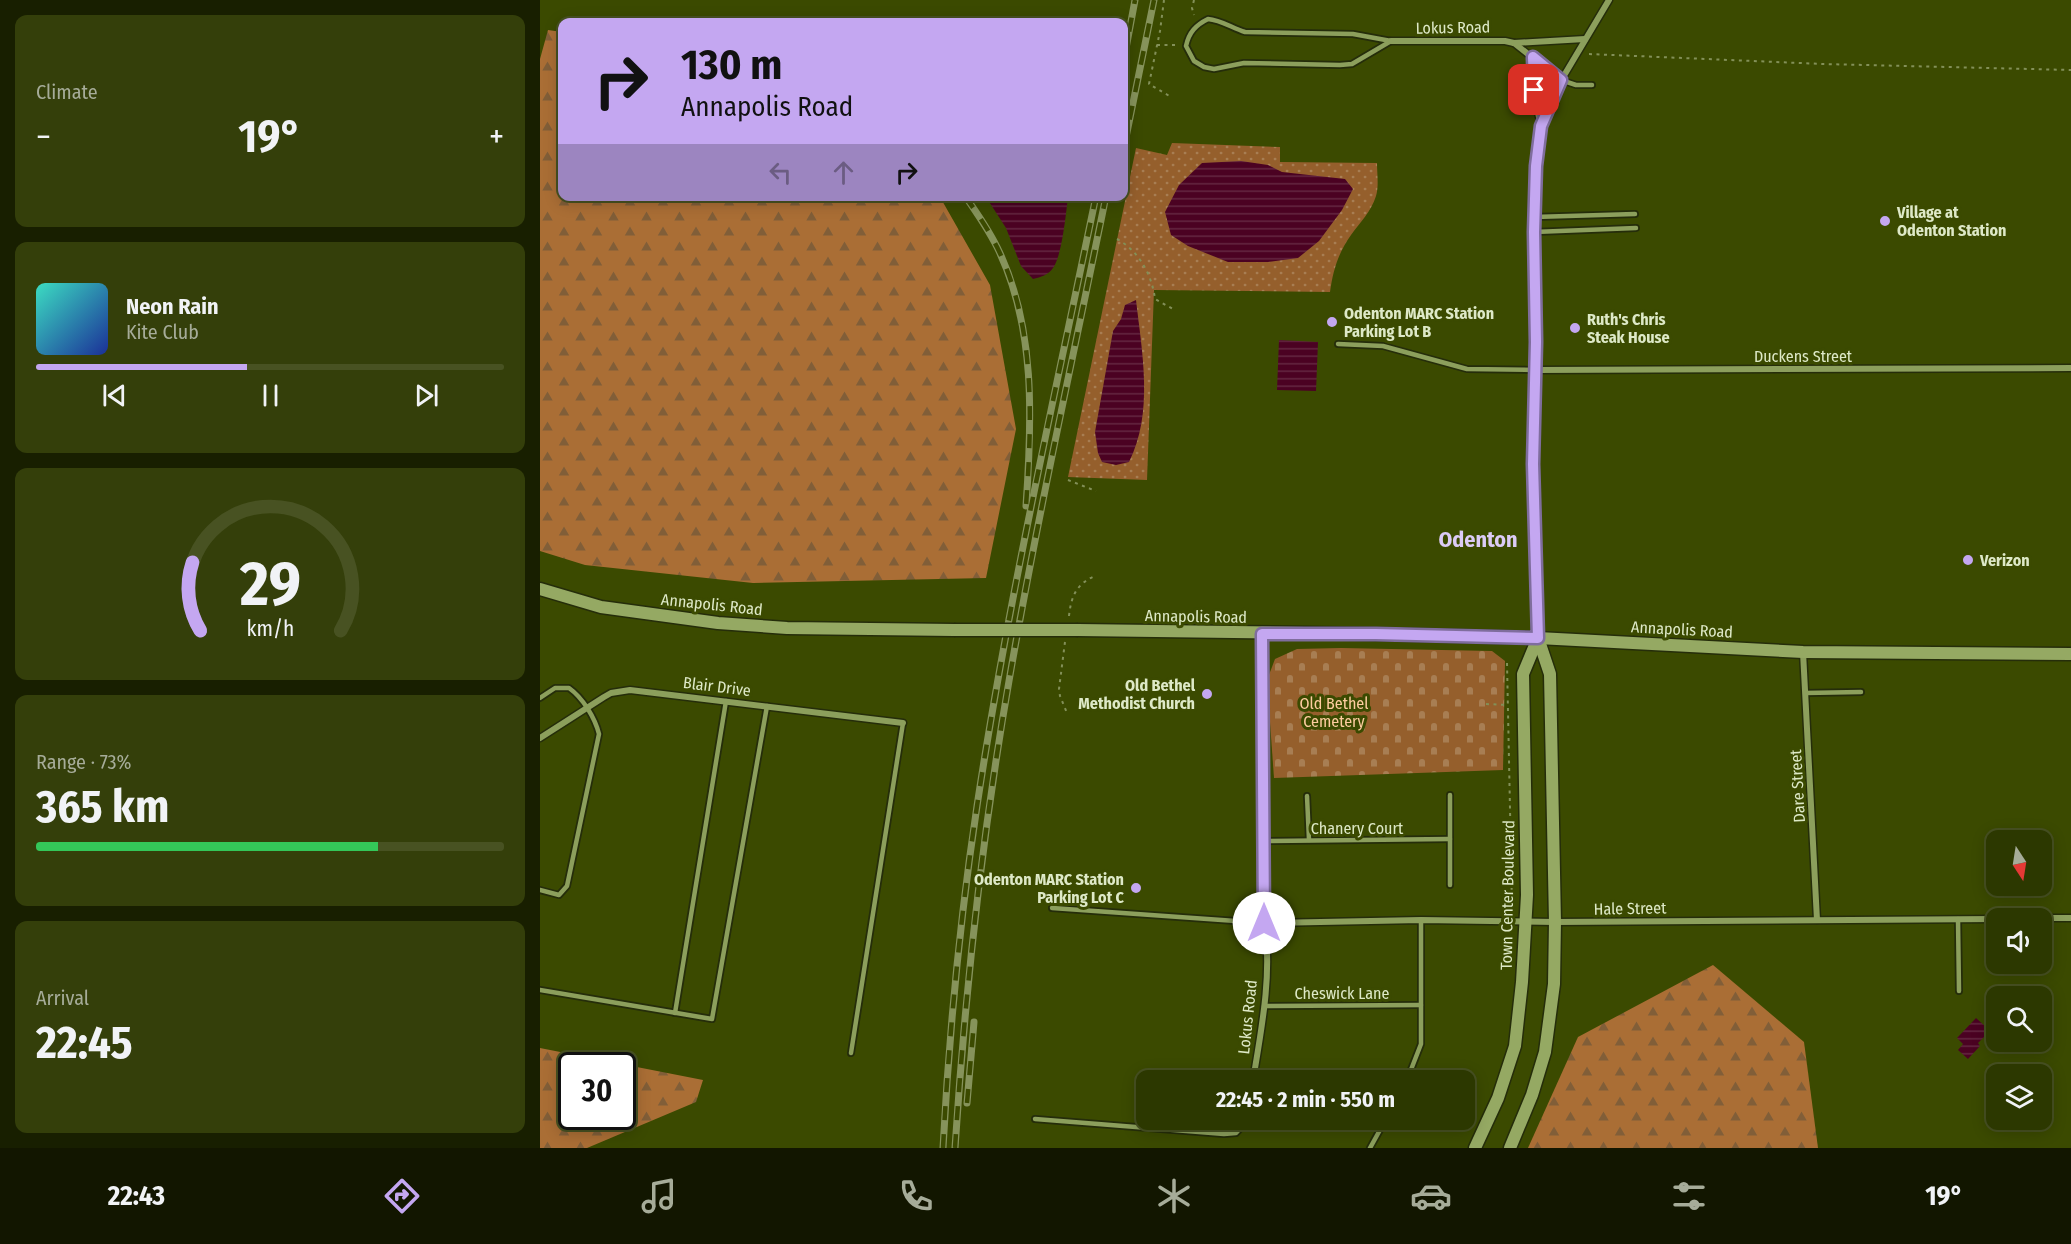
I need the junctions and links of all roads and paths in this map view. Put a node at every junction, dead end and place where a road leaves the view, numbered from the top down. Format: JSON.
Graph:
{"nodes":[{"id":1,"x":1164,"y":0,"type":"edge"},
{"id":2,"x":1194,"y":0,"type":"edge"},
{"id":3,"x":1609,"y":0,"type":"edge"},
{"id":4,"x":1197,"y":24,"type":"junction"},
{"id":5,"x":1586,"y":39,"type":"junction"},
{"id":6,"x":1391,"y":41,"type":"junction"},
{"id":7,"x":1514,"y":43,"type":"junction"},
{"id":8,"x":1157,"y":45,"type":"junction"},
{"id":9,"x":1186,"y":46,"type":"junction"},
{"id":10,"x":1589,"y":54,"type":"dead end"},
{"id":11,"x":1533,"y":57,"type":"junction"},
{"id":12,"x":2071,"y":70,"type":"edge"},
{"id":13,"x":1561,"y":80,"type":"junction"},
{"id":14,"x":1592,"y":85,"type":"dead end"},
{"id":15,"x":1171,"y":98,"type":"dead end"},
{"id":16,"x":1541,"y":126,"type":"junction"},
{"id":17,"x":1635,"y":214,"type":"dead end"},
{"id":18,"x":1534,"y":217,"type":"junction"},
{"id":19,"x":1636,"y":228,"type":"dead end"},
{"id":20,"x":1534,"y":232,"type":"junction"},
{"id":21,"x":1117,"y":239,"type":"dead end"},
{"id":22,"x":1173,"y":309,"type":"dead end"},
{"id":23,"x":1338,"y":344,"type":"dead end"},
{"id":24,"x":2071,"y":368,"type":"edge"},
{"id":25,"x":1536,"y":370,"type":"junction"},
{"id":26,"x":1068,"y":480,"type":"dead end"},
{"id":27,"x":1096,"y":492,"type":"dead end"},
{"id":28,"x":1095,"y":576,"type":"dead end"},
{"id":29,"x":540,"y":589,"type":"edge"},
{"id":30,"x":1071,"y":598,"type":"dead end"},
{"id":31,"x":1262,"y":634,"type":"junction"},
{"id":32,"x":1538,"y":638,"type":"junction"},
{"id":33,"x":1803,"y":652,"type":"junction"},
{"id":34,"x":2071,"y":654,"type":"edge"},
{"id":35,"x":1063,"y":656,"type":"dead end"},
{"id":36,"x":1507,"y":663,"type":"dead end"},
{"id":37,"x":1861,"y":692,"type":"dead end"},
{"id":38,"x":1806,"y":693,"type":"junction"},
{"id":39,"x":540,"y":698,"type":"edge"},
{"id":40,"x":726,"y":701,"type":"junction"},
{"id":41,"x":1486,"y":705,"type":"dead end"},
{"id":42,"x":1508,"y":705,"type":"junction"},
{"id":43,"x":767,"y":706,"type":"junction"},
{"id":44,"x":586,"y":708,"type":"junction"},
{"id":45,"x":1067,"y":713,"type":"dead end"},
{"id":46,"x":903,"y":723,"type":"joint"},
{"id":47,"x":540,"y":738,"type":"edge"},
{"id":48,"x":1450,"y":795,"type":"dead end"},
{"id":49,"x":1307,"y":796,"type":"dead end"},
{"id":50,"x":1450,"y":839,"type":"junction"},
{"id":51,"x":1309,"y":840,"type":"junction"},
{"id":52,"x":1264,"y":841,"type":"junction"},
{"id":53,"x":1450,"y":885,"type":"dead end"},
{"id":54,"x":540,"y":890,"type":"edge"},
{"id":55,"x":1052,"y":908,"type":"dead end"},
{"id":56,"x":1513,"y":911,"type":"dead end"},
{"id":57,"x":2052,"y":918,"type":"edge"},
{"id":58,"x":2071,"y":918,"type":"edge"},
{"id":59,"x":1958,"y":919,"type":"junction"},
{"id":60,"x":1986,"y":919,"type":"edge"},
{"id":61,"x":1421,"y":920,"type":"junction"},
{"id":62,"x":1817,"y":920,"type":"junction"},
{"id":63,"x":1526,"y":921,"type":"junction"},
{"id":64,"x":1555,"y":922,"type":"junction"},
{"id":65,"x":1264,"y":923,"type":"junction"},
{"id":66,"x":540,"y":990,"type":"edge"},
{"id":67,"x":1959,"y":991,"type":"dead end"},
{"id":68,"x":1421,"y":1005,"type":"junction"},
{"id":69,"x":1264,"y":1006,"type":"junction"},
{"id":70,"x":675,"y":1013,"type":"junction"},
{"id":71,"x":850,"y":1053,"type":"dead end"},
{"id":72,"x":1254,"y":1070,"type":"edge"},
{"id":73,"x":1411,"y":1070,"type":"edge"},
{"id":74,"x":1035,"y":1119,"type":"dead end"},
{"id":75,"x":1136,"y":1127,"type":"edge"},
{"id":76,"x":1174,"y":1130,"type":"edge"},
{"id":77,"x":1238,"y":1130,"type":"edge"},
{"id":78,"x":1380,"y":1130,"type":"edge"},
{"id":79,"x":1370,"y":1148,"type":"edge"},
{"id":80,"x":1475,"y":1148,"type":"edge"},
{"id":81,"x":1510,"y":1148,"type":"edge"}],
"edges":[{"from":1,"to":8,"type":"path"},
{"from":2,"to":4,"type":"path"},
{"from":3,"to":5,"type":"street","name":"Town Center Boulevard"},
{"from":4,"to":6,"type":"lane"},
{"from":4,"to":9,"type":"lane"},
{"from":5,"to":7,"type":"street","name":"Lokus Road"},
{"from":5,"to":13,"type":"street","name":"Town Center Boulevard"},
{"from":6,"to":7,"type":"street","name":"Lokus Road"},
{"from":6,"to":9,"type":"lane"},
{"from":7,"to":11,"type":"street","name":"Lokus Road"},
{"from":8,"to":9,"type":"path"},
{"from":8,"to":15,"type":"path"},
{"from":10,"to":12,"type":"path"},
{"from":11,"to":13,"type":"street","name":"Lokus Road"},
{"from":11,"to":16,"type":"street"},
{"from":13,"to":14,"type":"lane"},
{"from":13,"to":16,"type":"street","name":"Town Center Boulevard"},
{"from":16,"to":18,"type":"street","name":"Town Center Boulevard"},
{"from":17,"to":18,"type":"lane"},
{"from":18,"to":20,"type":"street","name":"Town Center Boulevard"},
{"from":19,"to":20,"type":"lane"},
{"from":20,"to":25,"type":"street","name":"Town Center Boulevard"},
{"from":21,"to":22,"type":"path"},
{"from":23,"to":25,"type":"lane"},
{"from":24,"to":25,"type":"street","name":"Duckens Street"},
{"from":25,"to":32,"type":"street","name":"Town Center Boulevard"},
{"from":26,"to":27,"type":"path"},
{"from":28,"to":30,"type":"path"},
{"from":29,"to":31,"type":"main road","name":"Annapolis Road","bridge":true},
{"from":31,"to":32,"type":"main road","name":"Annapolis Road"},
{"from":31,"to":52,"type":"street","name":"Lokus Road"},
{"from":32,"to":33,"type":"main road","name":"Annapolis Road"},
{"from":32,"to":63,"type":"main road","name":"Town Center Boulevard"},
{"from":32,"to":64,"type":"main road","name":"Town Center Boulevard"},
{"from":33,"to":34,"type":"main road","name":"Annapolis Road"},
{"from":33,"to":38,"type":"street","name":"Dare Street"},
{"from":35,"to":45,"type":"path"},
{"from":36,"to":42,"type":"path"},
{"from":37,"to":38,"type":"lane"},
{"from":38,"to":62,"type":"street","name":"Dare Street"},
{"from":39,"to":44,"type":"lane"},
{"from":40,"to":43,"type":"street","name":"Blair Drive"},
{"from":40,"to":44,"type":"street","name":"Blair Drive"},
{"from":40,"to":70,"type":"lane"},
{"from":41,"to":42,"type":"path"},
{"from":42,"to":56,"type":"path"},
{"from":43,"to":46,"type":"street","name":"Blair Drive"},
{"from":43,"to":70,"type":"lane"},
{"from":44,"to":47,"type":"street","name":"Blair Drive"},
{"from":44,"to":54,"type":"lane"},
{"from":46,"to":71,"type":"lane"},
{"from":48,"to":50,"type":"lane"},
{"from":49,"to":51,"type":"lane"},
{"from":50,"to":51,"type":"lane","name":"Chanery Court"},
{"from":50,"to":53,"type":"lane"},
{"from":51,"to":52,"type":"lane","name":"Chanery Court"},
{"from":52,"to":65,"type":"street","name":"Lokus Road"},
{"from":55,"to":65,"type":"lane"},
{"from":57,"to":58,"type":"street"},
{"from":59,"to":60,"type":"street","name":"Hale Street"},
{"from":59,"to":62,"type":"street","name":"Hale Street"},
{"from":59,"to":67,"type":"lane"},
{"from":61,"to":63,"type":"street","name":"Hale Street"},
{"from":61,"to":65,"type":"street","name":"Hale Street"},
{"from":61,"to":68,"type":"lane"},
{"from":62,"to":64,"type":"street","name":"Hale Street"},
{"from":63,"to":64,"type":"street","name":"Hale Street"},
{"from":63,"to":80,"type":"main road","name":"Town Center Boulevard"},
{"from":64,"to":81,"type":"main road","name":"Town Center Boulevard"},
{"from":65,"to":69,"type":"street","name":"Lokus Road"},
{"from":66,"to":70,"type":"lane"},
{"from":68,"to":69,"type":"lane","name":"Cheswick Lane"},
{"from":68,"to":73,"type":"lane"},
{"from":69,"to":72,"type":"street","name":"Lokus Road"},
{"from":74,"to":75,"type":"lane"},
{"from":76,"to":77,"type":"lane"},
{"from":78,"to":79,"type":"lane"}]}
